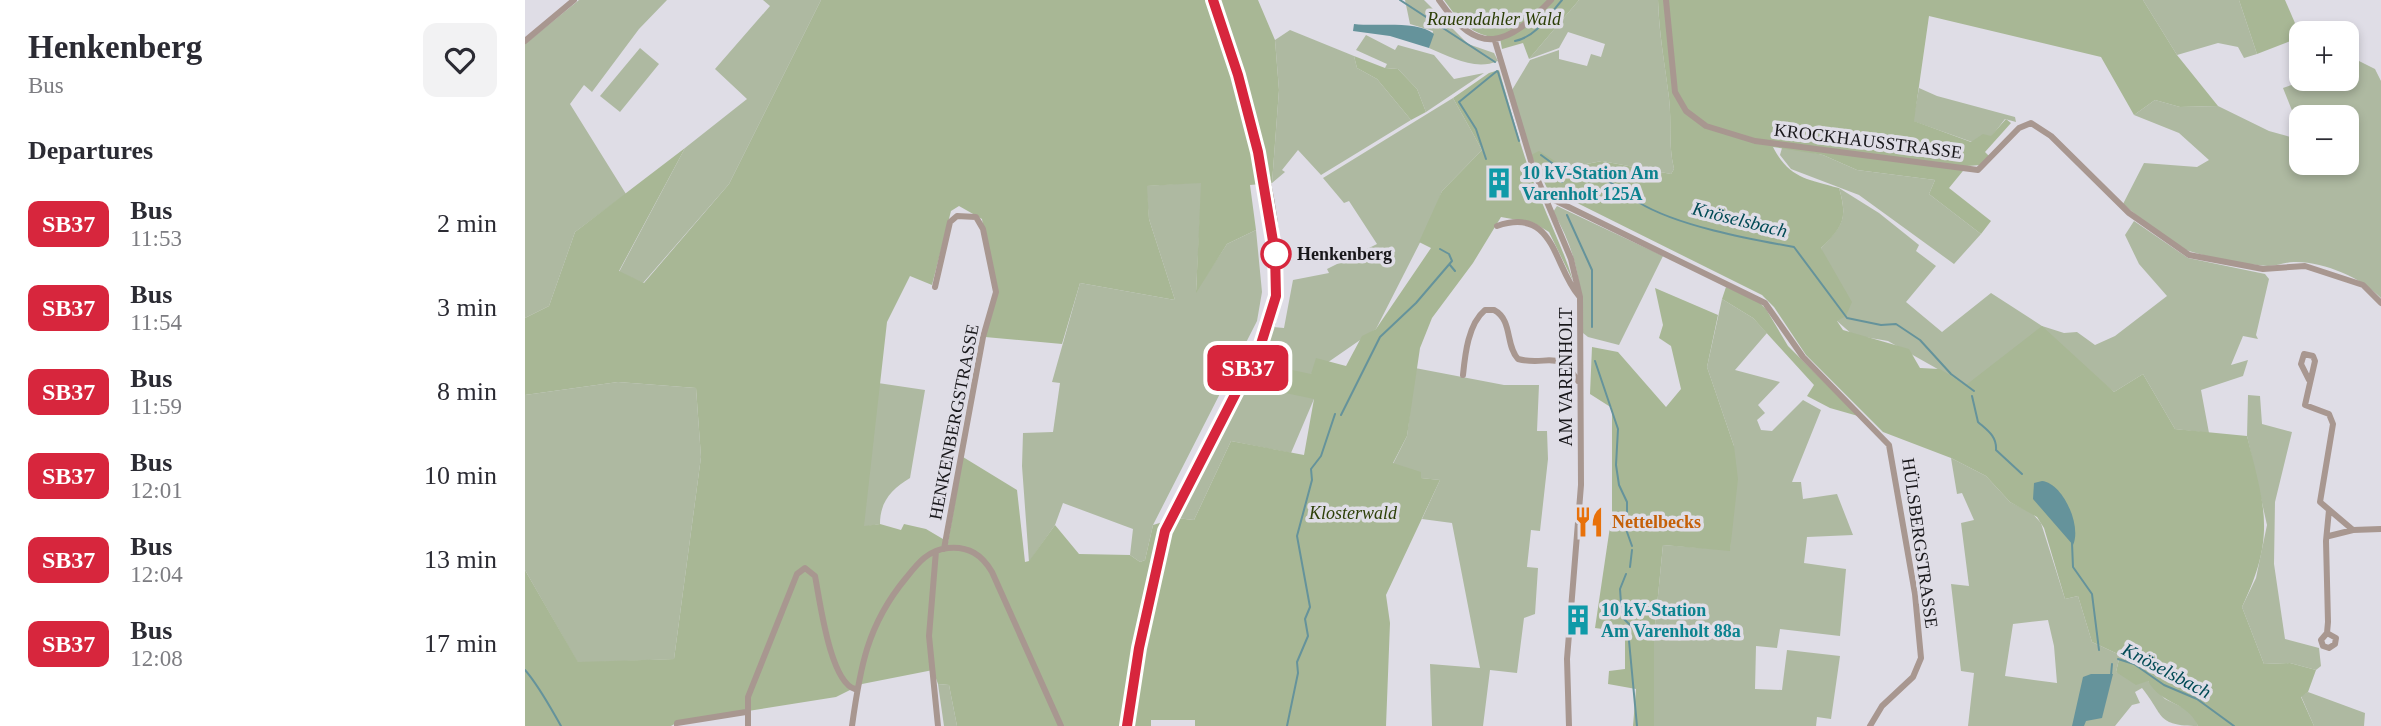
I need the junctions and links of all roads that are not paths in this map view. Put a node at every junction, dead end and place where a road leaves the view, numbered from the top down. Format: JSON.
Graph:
{"nodes":[{"id":1,"x":574,"y":0,"type":"edge"},
{"id":2,"x":1207,"y":0,"type":"edge"},
{"id":3,"x":1213,"y":0,"type":"edge"},
{"id":4,"x":1439,"y":0,"type":"edge"},
{"id":5,"x":1551,"y":0,"type":"edge"},
{"id":6,"x":1666,"y":0,"type":"edge"},
{"id":7,"x":525,"y":41,"type":"edge"},
{"id":8,"x":1495,"y":41,"type":"junction"},
{"id":9,"x":1227,"y":43,"type":"junction"},
{"id":10,"x":1545,"y":195,"type":"junction"},
{"id":11,"x":1497,"y":226,"type":"dead end"},
{"id":12,"x":935,"y":287,"type":"dead end"},
{"id":13,"x":1580,"y":298,"type":"junction"},
{"id":14,"x":2381,"y":303,"type":"edge"},
{"id":15,"x":1463,"y":375,"type":"dead end"},
{"id":16,"x":2309,"y":380,"type":"dead end"},
{"id":17,"x":1579,"y":383,"type":"junction"},
{"id":18,"x":2329,"y":510,"type":"junction"},
{"id":19,"x":2381,"y":529,"type":"edge"},
{"id":20,"x":2353,"y":530,"type":"junction"},
{"id":21,"x":2329,"y":536,"type":"junction"},
{"id":22,"x":940,"y":550,"type":"junction"},
{"id":23,"x":2327,"y":633,"type":"dead end"},
{"id":24,"x":855,"y":689,"type":"junction"},
{"id":25,"x":746,"y":712,"type":"junction"},
{"id":26,"x":677,"y":726,"type":"edge"},
{"id":27,"x":748,"y":726,"type":"edge"},
{"id":28,"x":852,"y":726,"type":"edge"},
{"id":29,"x":938,"y":726,"type":"edge"},
{"id":30,"x":1061,"y":726,"type":"edge"},
{"id":31,"x":1127,"y":726,"type":"edge"},
{"id":32,"x":1569,"y":726,"type":"edge"},
{"id":33,"x":1870,"y":726,"type":"edge"}],
"edges":[{"from":1,"to":7,"type":"street"},
{"from":2,"to":9,"type":"main road"},
{"from":3,"to":9,"type":"main road"},
{"from":4,"to":8,"type":"street"},
{"from":5,"to":8,"type":"street"},
{"from":6,"to":14,"type":"street","name":"KROCKHAUSSTRASSE"},
{"from":8,"to":10,"type":"street","name":"AM VARENHOLT"},
{"from":9,"to":31,"type":"main road"},
{"from":10,"to":13,"type":"street","name":"AM VARENHOLT"},
{"from":10,"to":33,"type":"street","name":"HÜLSBERGSTRASSE"},
{"from":11,"to":13,"type":"street"},
{"from":12,"to":22,"type":"street","name":"HENKENBERGSTRASSE"},
{"from":13,"to":17,"type":"street","name":"AM VARENHOLT"},
{"from":15,"to":17,"type":"street"},
{"from":16,"to":18,"type":"street"},
{"from":17,"to":32,"type":"street","name":"AM VARENHOLT"},
{"from":18,"to":20,"type":"street"},
{"from":18,"to":21,"type":"street"},
{"from":19,"to":20,"type":"street"},
{"from":20,"to":21,"type":"street"},
{"from":21,"to":23,"type":"street"},
{"from":22,"to":24,"type":"street"},
{"from":22,"to":29,"type":"street","name":"HENKENBERGSTRASSE"},
{"from":22,"to":30,"type":"street"},
{"from":24,"to":25,"type":"street"},
{"from":24,"to":28,"type":"street"},
{"from":25,"to":26,"type":"street"},
{"from":25,"to":27,"type":"street"}]}
